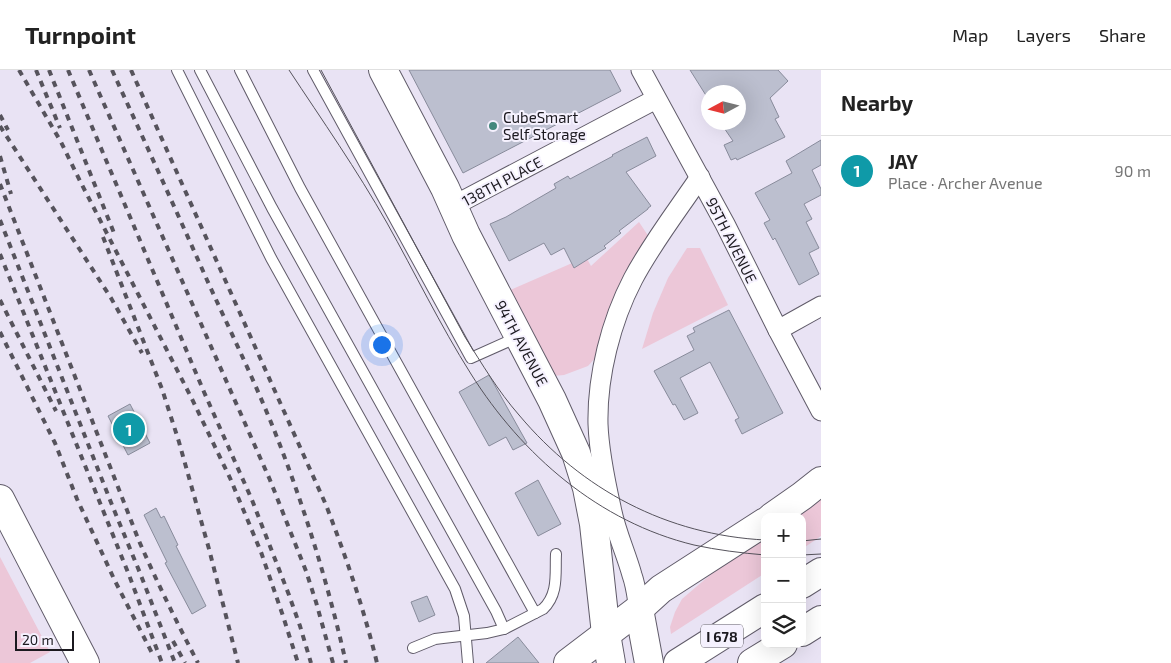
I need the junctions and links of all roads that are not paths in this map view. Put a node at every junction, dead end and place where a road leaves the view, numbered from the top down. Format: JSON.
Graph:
{"nodes":[{"id":1,"x":177,"y":70,"type":"edge"},
{"id":2,"x":200,"y":70,"type":"edge"},
{"id":3,"x":240,"y":70,"type":"edge"},
{"id":4,"x":313,"y":70,"type":"edge"},
{"id":5,"x":383,"y":70,"type":"edge"},
{"id":6,"x":641,"y":70,"type":"edge"},
{"id":7,"x":656,"y":99,"type":"junction"},
{"id":8,"x":700,"y":177,"type":"junction"},
{"id":9,"x":453,"y":206,"type":"junction"},
{"id":10,"x":821,"y":306,"type":"edge"},
{"id":11,"x":778,"y":330,"type":"junction"},
{"id":12,"x":519,"y":336,"type":"junction"},
{"id":13,"x":821,"y":411,"type":"edge"},
{"id":14,"x":812,"y":489,"type":"edge"},
{"id":15,"x":0,"y":499,"type":"edge"},
{"id":16,"x":778,"y":513,"type":"edge"},
{"id":17,"x":761,"y":525,"type":"edge"},
{"id":18,"x":556,"y":554,"type":"dead end"},
{"id":19,"x":821,"y":572,"type":"edge"},
{"id":20,"x":806,"y":581,"type":"edge"},
{"id":21,"x":639,"y":609,"type":"junction"},
{"id":22,"x":761,"y":611,"type":"edge"},
{"id":23,"x":535,"y":613,"type":"junction"},
{"id":24,"x":821,"y":620,"type":"edge"},
{"id":25,"x":504,"y":629,"type":"junction"},
{"id":26,"x":806,"y":629,"type":"edge"},
{"id":27,"x":466,"y":635,"type":"junction"},
{"id":28,"x":413,"y":648,"type":"dead end"},
{"id":29,"x":776,"y":648,"type":"edge"},
{"id":30,"x":646,"y":650,"type":"edge"},
{"id":31,"x":609,"y":651,"type":"edge"},
{"id":32,"x":81,"y":662,"type":"edge"},
{"id":33,"x":468,"y":663,"type":"edge"},
{"id":34,"x":568,"y":663,"type":"edge"},
{"id":35,"x":678,"y":663,"type":"edge"},
{"id":36,"x":752,"y":663,"type":"edge"}],
"edges":[{"from":1,"to":27,"type":"lane"},
{"from":2,"to":25,"type":"lane"},
{"from":3,"to":23,"type":"lane"},
{"from":4,"to":12,"type":"lane"},
{"from":5,"to":9,"type":"main road","name":"94TH AVENUE"},
{"from":6,"to":7,"type":"street","name":"95TH AVENUE"},
{"from":7,"to":8,"type":"street","name":"95TH AVENUE"},
{"from":7,"to":9,"type":"street","name":"138TH PLACE"},
{"from":8,"to":11,"type":"street","name":"95TH AVENUE"},
{"from":8,"to":21,"type":"street"},
{"from":9,"to":12,"type":"main road","name":"94TH AVENUE"},
{"from":10,"to":11,"type":"street"},
{"from":11,"to":13,"type":"street","name":"95TH AVENUE"},
{"from":12,"to":31,"type":"main road","name":"94TH AVENUE"},
{"from":14,"to":16,"type":"main road"},
{"from":15,"to":32,"type":"main road"},
{"from":17,"to":21,"type":"main road"},
{"from":18,"to":23,"type":"lane"},
{"from":19,"to":20,"type":"main road"},
{"from":21,"to":30,"type":"main road"},
{"from":21,"to":31,"type":"main road"},
{"from":22,"to":35,"type":"main road","number":"I 678"},
{"from":23,"to":25,"type":"lane"},
{"from":24,"to":26,"type":"main road"},
{"from":25,"to":27,"type":"lane"},
{"from":27,"to":28,"type":"lane"},
{"from":27,"to":33,"type":"lane"},
{"from":29,"to":36,"type":"main road","number":"I 678"},
{"from":31,"to":34,"type":"main road"}]}
